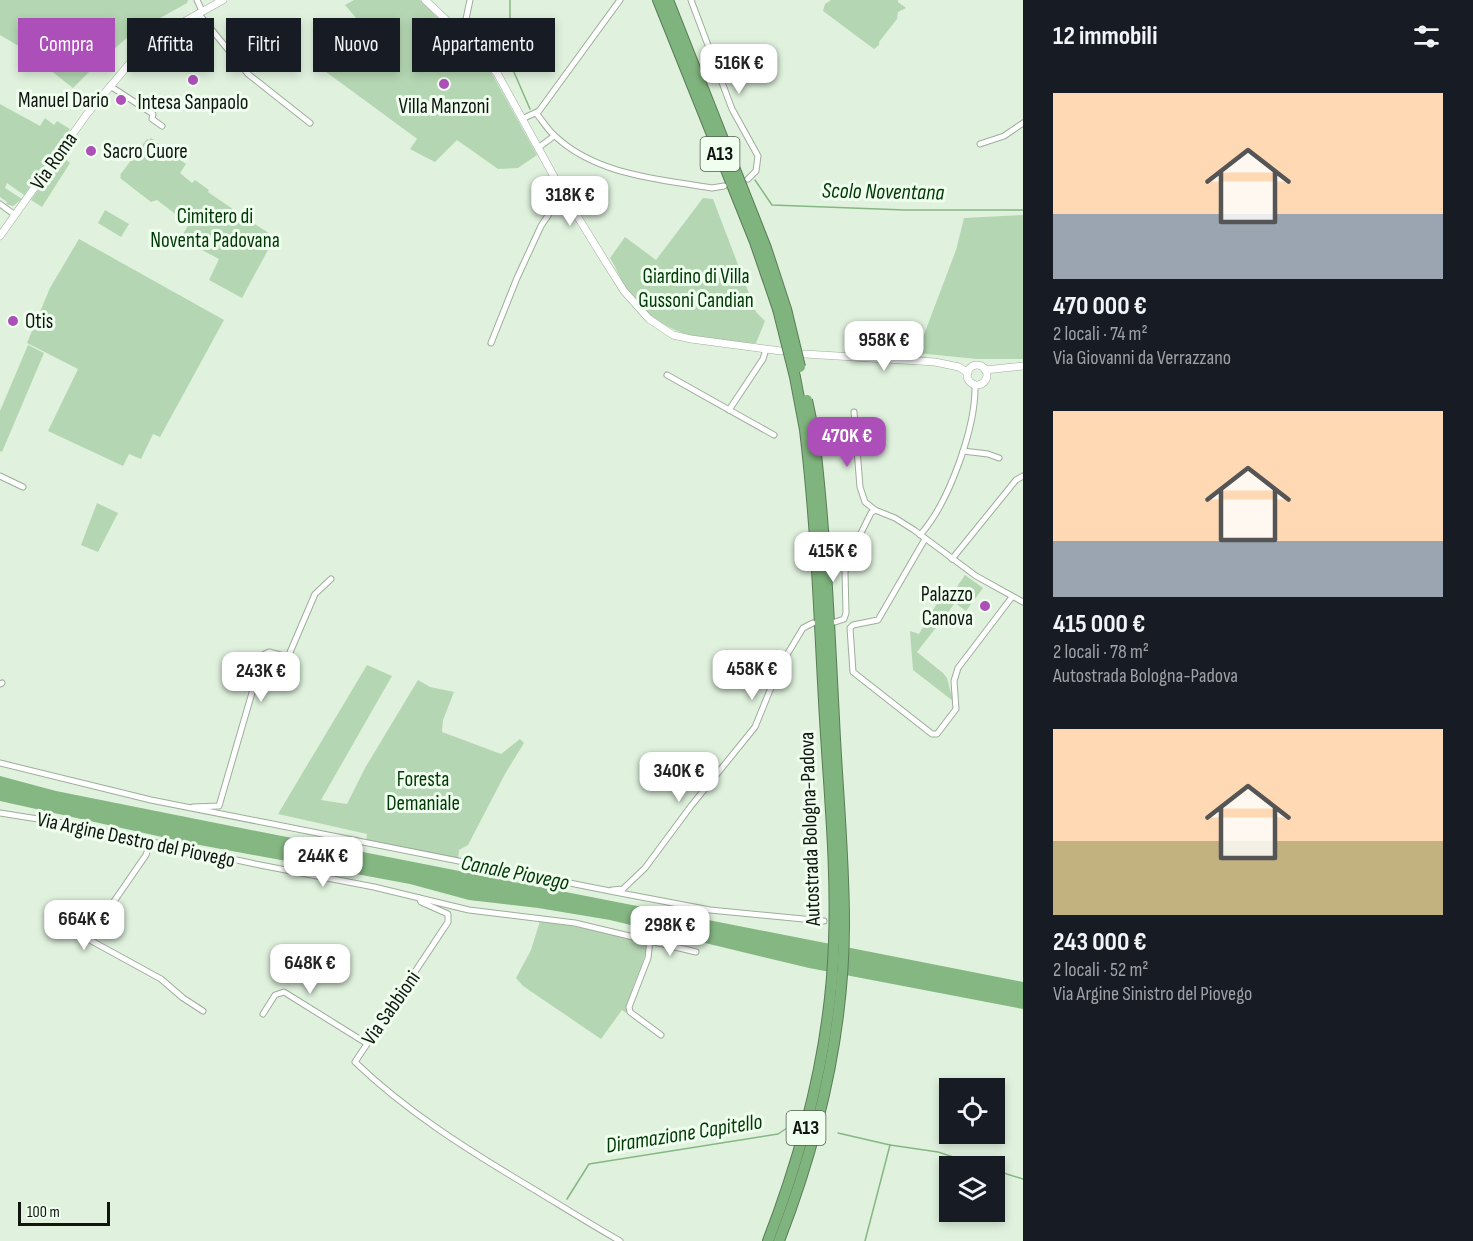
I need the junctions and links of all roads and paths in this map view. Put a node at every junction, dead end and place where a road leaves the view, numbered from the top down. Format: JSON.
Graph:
{"nodes":[{"id":1,"x":197,"y":0,"type":"edge"},
{"id":2,"x":223,"y":0,"type":"edge"},
{"id":3,"x":425,"y":0,"type":"edge"},
{"id":4,"x":470,"y":0,"type":"edge"},
{"id":5,"x":620,"y":0,"type":"edge"},
{"id":6,"x":658,"y":0,"type":"edge"},
{"id":7,"x":668,"y":0,"type":"edge"},
{"id":8,"x":691,"y":0,"type":"edge"},
{"id":9,"x":200,"y":12,"type":"junction"},
{"id":10,"x":444,"y":18,"type":"edge"},
{"id":11,"x":466,"y":18,"type":"edge"},
{"id":12,"x":496,"y":72,"type":"edge"},
{"id":13,"x":110,"y":86,"type":"junction"},
{"id":14,"x":536,"y":113,"type":"junction"},
{"id":15,"x":522,"y":119,"type":"junction"},
{"id":16,"x":310,"y":123,"type":"dead end"},
{"id":17,"x":1023,"y":123,"type":"edge"},
{"id":18,"x":162,"y":126,"type":"dead end"},
{"id":19,"x":554,"y":136,"type":"junction"},
{"id":20,"x":980,"y":144,"type":"dead end"},
{"id":21,"x":538,"y":148,"type":"junction"},
{"id":22,"x":748,"y":178,"type":"dead end"},
{"id":23,"x":724,"y":186,"type":"dead end"},
{"id":24,"x":563,"y":193,"type":"junction"},
{"id":25,"x":0,"y":204,"type":"edge"},
{"id":26,"x":15,"y":215,"type":"junction"},
{"id":27,"x":0,"y":236,"type":"edge"},
{"id":28,"x":782,"y":309,"type":"junction"},
{"id":29,"x":491,"y":343,"type":"dead end"},
{"id":30,"x":766,"y":349,"type":"junction"},
{"id":31,"x":780,"y":351,"type":"dead end"},
{"id":32,"x":804,"y":354,"type":"dead end"},
{"id":33,"x":1023,"y":366,"type":"edge"},
{"id":34,"x":985,"y":370,"type":"junction"},
{"id":35,"x":968,"y":373,"type":"junction"},
{"id":36,"x":667,"y":375,"type":"dead end"},
{"id":37,"x":975,"y":385,"type":"junction"},
{"id":38,"x":729,"y":410,"type":"junction"},
{"id":39,"x":854,"y":412,"type":"dead end"},
{"id":40,"x":774,"y":435,"type":"dead end"},
{"id":41,"x":963,"y":451,"type":"junction"},
{"id":42,"x":999,"y":458,"type":"dead end"},
{"id":43,"x":0,"y":476,"type":"edge"},
{"id":44,"x":1023,"y":476,"type":"edge"},
{"id":45,"x":23,"y":487,"type":"dead end"},
{"id":46,"x":874,"y":510,"type":"junction"},
{"id":47,"x":923,"y":537,"type":"junction"},
{"id":48,"x":952,"y":559,"type":"junction"},
{"id":49,"x":331,"y":579,"type":"dead end"},
{"id":50,"x":1012,"y":597,"type":"junction"},
{"id":51,"x":1023,"y":602,"type":"edge"},
{"id":52,"x":835,"y":622,"type":"dead end"},
{"id":53,"x":813,"y":623,"type":"dead end"},
{"id":54,"x":0,"y":763,"type":"edge"},
{"id":55,"x":188,"y":807,"type":"junction"},
{"id":56,"x":0,"y":813,"type":"edge"},
{"id":57,"x":150,"y":843,"type":"junction"},
{"id":58,"x":608,"y":890,"type":"junction"},
{"id":59,"x":419,"y":898,"type":"junction"},
{"id":60,"x":824,"y":921,"type":"dead end"},
{"id":61,"x":651,"y":940,"type":"junction"},
{"id":62,"x":696,"y":952,"type":"dead end"},
{"id":63,"x":203,"y":1011,"type":"dead end"},
{"id":64,"x":833,"y":1013,"type":"junction"},
{"id":65,"x":263,"y":1014,"type":"dead end"},
{"id":66,"x":661,"y":1035,"type":"dead end"},
{"id":67,"x":366,"y":1043,"type":"junction"},
{"id":68,"x":620,"y":1241,"type":"edge"},
{"id":69,"x":768,"y":1241,"type":"edge"},
{"id":70,"x":779,"y":1241,"type":"edge"}],
"edges":[{"from":1,"to":9,"type":"street"},
{"from":2,"to":9,"type":"street","name":"Via Roma"},
{"from":3,"to":10,"type":"street"},
{"from":4,"to":11,"type":"street"},
{"from":5,"to":14,"type":"street"},
{"from":6,"to":28,"type":"highway","name":"Autostrada Bologna-Padova","number":"A13"},
{"from":7,"to":28,"type":"highway","name":"Autostrada Bologna-Padova","number":"A13"},
{"from":8,"to":22,"type":"street"},
{"from":9,"to":13,"type":"street","name":"Via Roma"},
{"from":9,"to":16,"type":"street"},
{"from":12,"to":15,"type":"street"},
{"from":13,"to":18,"type":"street"},
{"from":13,"to":26,"type":"street","name":"Via Roma"},
{"from":14,"to":15,"type":"street"},
{"from":14,"to":19,"type":"street"},
{"from":15,"to":21,"type":"street"},
{"from":17,"to":20,"type":"street"},
{"from":19,"to":21,"type":"street"},
{"from":19,"to":23,"type":"street"},
{"from":21,"to":24,"type":"street"},
{"from":24,"to":29,"type":"street"},
{"from":24,"to":30,"type":"street"},
{"from":25,"to":26,"type":"street"},
{"from":26,"to":27,"type":"street","name":"Via Roma"},
{"from":28,"to":64,"type":"highway","name":"Autostrada Bologna-Padova","number":"A13","bridge":true},
{"from":30,"to":31,"type":"street"},
{"from":30,"to":38,"type":"street"},
{"from":32,"to":35,"type":"street"},
{"from":33,"to":34,"type":"street"},
{"from":34,"to":35,"type":"street"},
{"from":34,"to":37,"type":"street"},
{"from":35,"to":37,"type":"street"},
{"from":36,"to":38,"type":"street"},
{"from":37,"to":41,"type":"street"},
{"from":38,"to":40,"type":"street"},
{"from":39,"to":46,"type":"street"},
{"from":41,"to":42,"type":"street"},
{"from":41,"to":47,"type":"street"},
{"from":43,"to":45,"type":"street"},
{"from":44,"to":48,"type":"street"},
{"from":46,"to":47,"type":"street"},
{"from":46,"to":52,"type":"street"},
{"from":47,"to":48,"type":"street"},
{"from":47,"to":50,"type":"street"},
{"from":48,"to":50,"type":"street"},
{"from":49,"to":55,"type":"street"},
{"from":50,"to":51,"type":"street"},
{"from":53,"to":58,"type":"street"},
{"from":54,"to":55,"type":"street"},
{"from":55,"to":58,"type":"street"},
{"from":56,"to":57,"type":"street","name":"Via Argine Destro del Piovego"},
{"from":57,"to":59,"type":"street","name":"Via Argine Destro del Piovego"},
{"from":57,"to":63,"type":"street"},
{"from":58,"to":60,"type":"street"},
{"from":59,"to":61,"type":"street","name":"Via Argine Destro del Piovego"},
{"from":59,"to":67,"type":"street","name":"Via Sabbioni"},
{"from":61,"to":62,"type":"street","name":"Via Argine Destro del Piovego"},
{"from":61,"to":66,"type":"street"},
{"from":64,"to":69,"type":"highway","name":"Autostrada Bologna-Padova","number":"A13"},
{"from":64,"to":70,"type":"highway","name":"Autostrada Bologna-Padova","number":"A13"},
{"from":65,"to":67,"type":"street"},
{"from":67,"to":68,"type":"street","name":"Via Sabbioni"}]}
